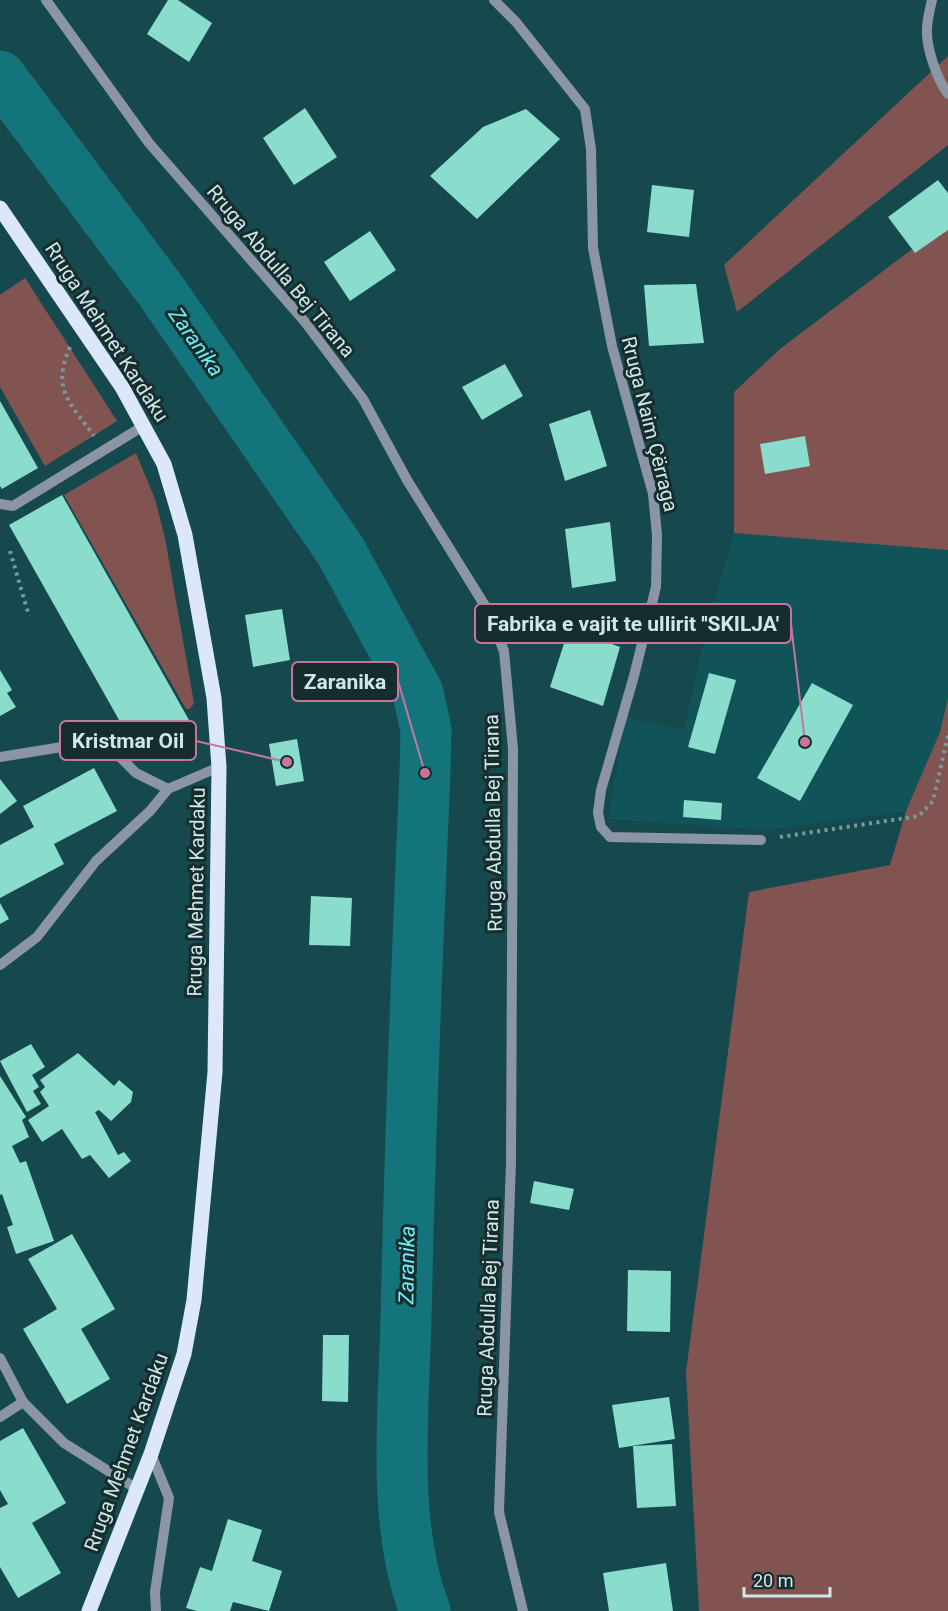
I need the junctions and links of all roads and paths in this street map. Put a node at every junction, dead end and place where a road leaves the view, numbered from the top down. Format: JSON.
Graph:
{"nodes":[{"id":1,"x":46,"y":0,"type":"edge"},
{"id":2,"x":494,"y":0,"type":"edge"},
{"id":3,"x":932,"y":0,"type":"edge"},
{"id":4,"x":948,"y":94,"type":"edge"},
{"id":5,"x":0,"y":208,"type":"edge"},
{"id":6,"x":86,"y":334,"type":"junction"},
{"id":7,"x":146,"y":425,"type":"junction"},
{"id":8,"x":104,"y":450,"type":"junction"},
{"id":9,"x":0,"y":504,"type":"edge"},
{"id":10,"x":10,"y":551,"type":"dead end"},
{"id":11,"x":29,"y":616,"type":"dead end"},
{"id":12,"x":948,"y":735,"type":"edge"},
{"id":13,"x":0,"y":757,"type":"edge"},
{"id":14,"x":219,"y":767,"type":"junction"},
{"id":15,"x":168,"y":789,"type":"junction"},
{"id":16,"x":761,"y":840,"type":"joint"},
{"id":17,"x":0,"y":965,"type":"edge"},
{"id":18,"x":0,"y":1358,"type":"edge"},
{"id":19,"x":23,"y":1402,"type":"junction"},
{"id":20,"x":0,"y":1417,"type":"edge"},
{"id":21,"x":152,"y":1454,"type":"junction"},
{"id":22,"x":137,"y":1489,"type":"junction"},
{"id":23,"x":90,"y":1611,"type":"edge"},
{"id":24,"x":156,"y":1611,"type":"edge"},
{"id":25,"x":523,"y":1611,"type":"edge"}],
"edges":[{"from":1,"to":25,"type":"street","name":"Rruga Abdulla Bej Tirana"},
{"from":2,"to":16,"type":"street","name":"Rruga Naim Çërraga"},
{"from":3,"to":4,"type":"street"},
{"from":5,"to":6,"type":"main road","name":"Rruga Mehmet Kardaku"},
{"from":6,"to":7,"type":"main road","name":"Rruga Mehmet Kardaku"},
{"from":6,"to":8,"type":"path"},
{"from":7,"to":8,"type":"street"},
{"from":7,"to":14,"type":"main road","name":"Rruga Mehmet Kardaku"},
{"from":8,"to":9,"type":"street"},
{"from":10,"to":11,"type":"path"},
{"from":12,"to":16,"type":"path"},
{"from":13,"to":15,"type":"street"},
{"from":14,"to":15,"type":"street"},
{"from":14,"to":21,"type":"main road","name":"Rruga Mehmet Kardaku"},
{"from":15,"to":17,"type":"street"},
{"from":18,"to":19,"type":"street"},
{"from":19,"to":20,"type":"street"},
{"from":19,"to":22,"type":"street"},
{"from":21,"to":22,"type":"main road","name":"Rruga Mehmet Kardaku"},
{"from":21,"to":24,"type":"street"},
{"from":22,"to":23,"type":"main road","name":"Rruga Mehmet Kardaku"}]}
